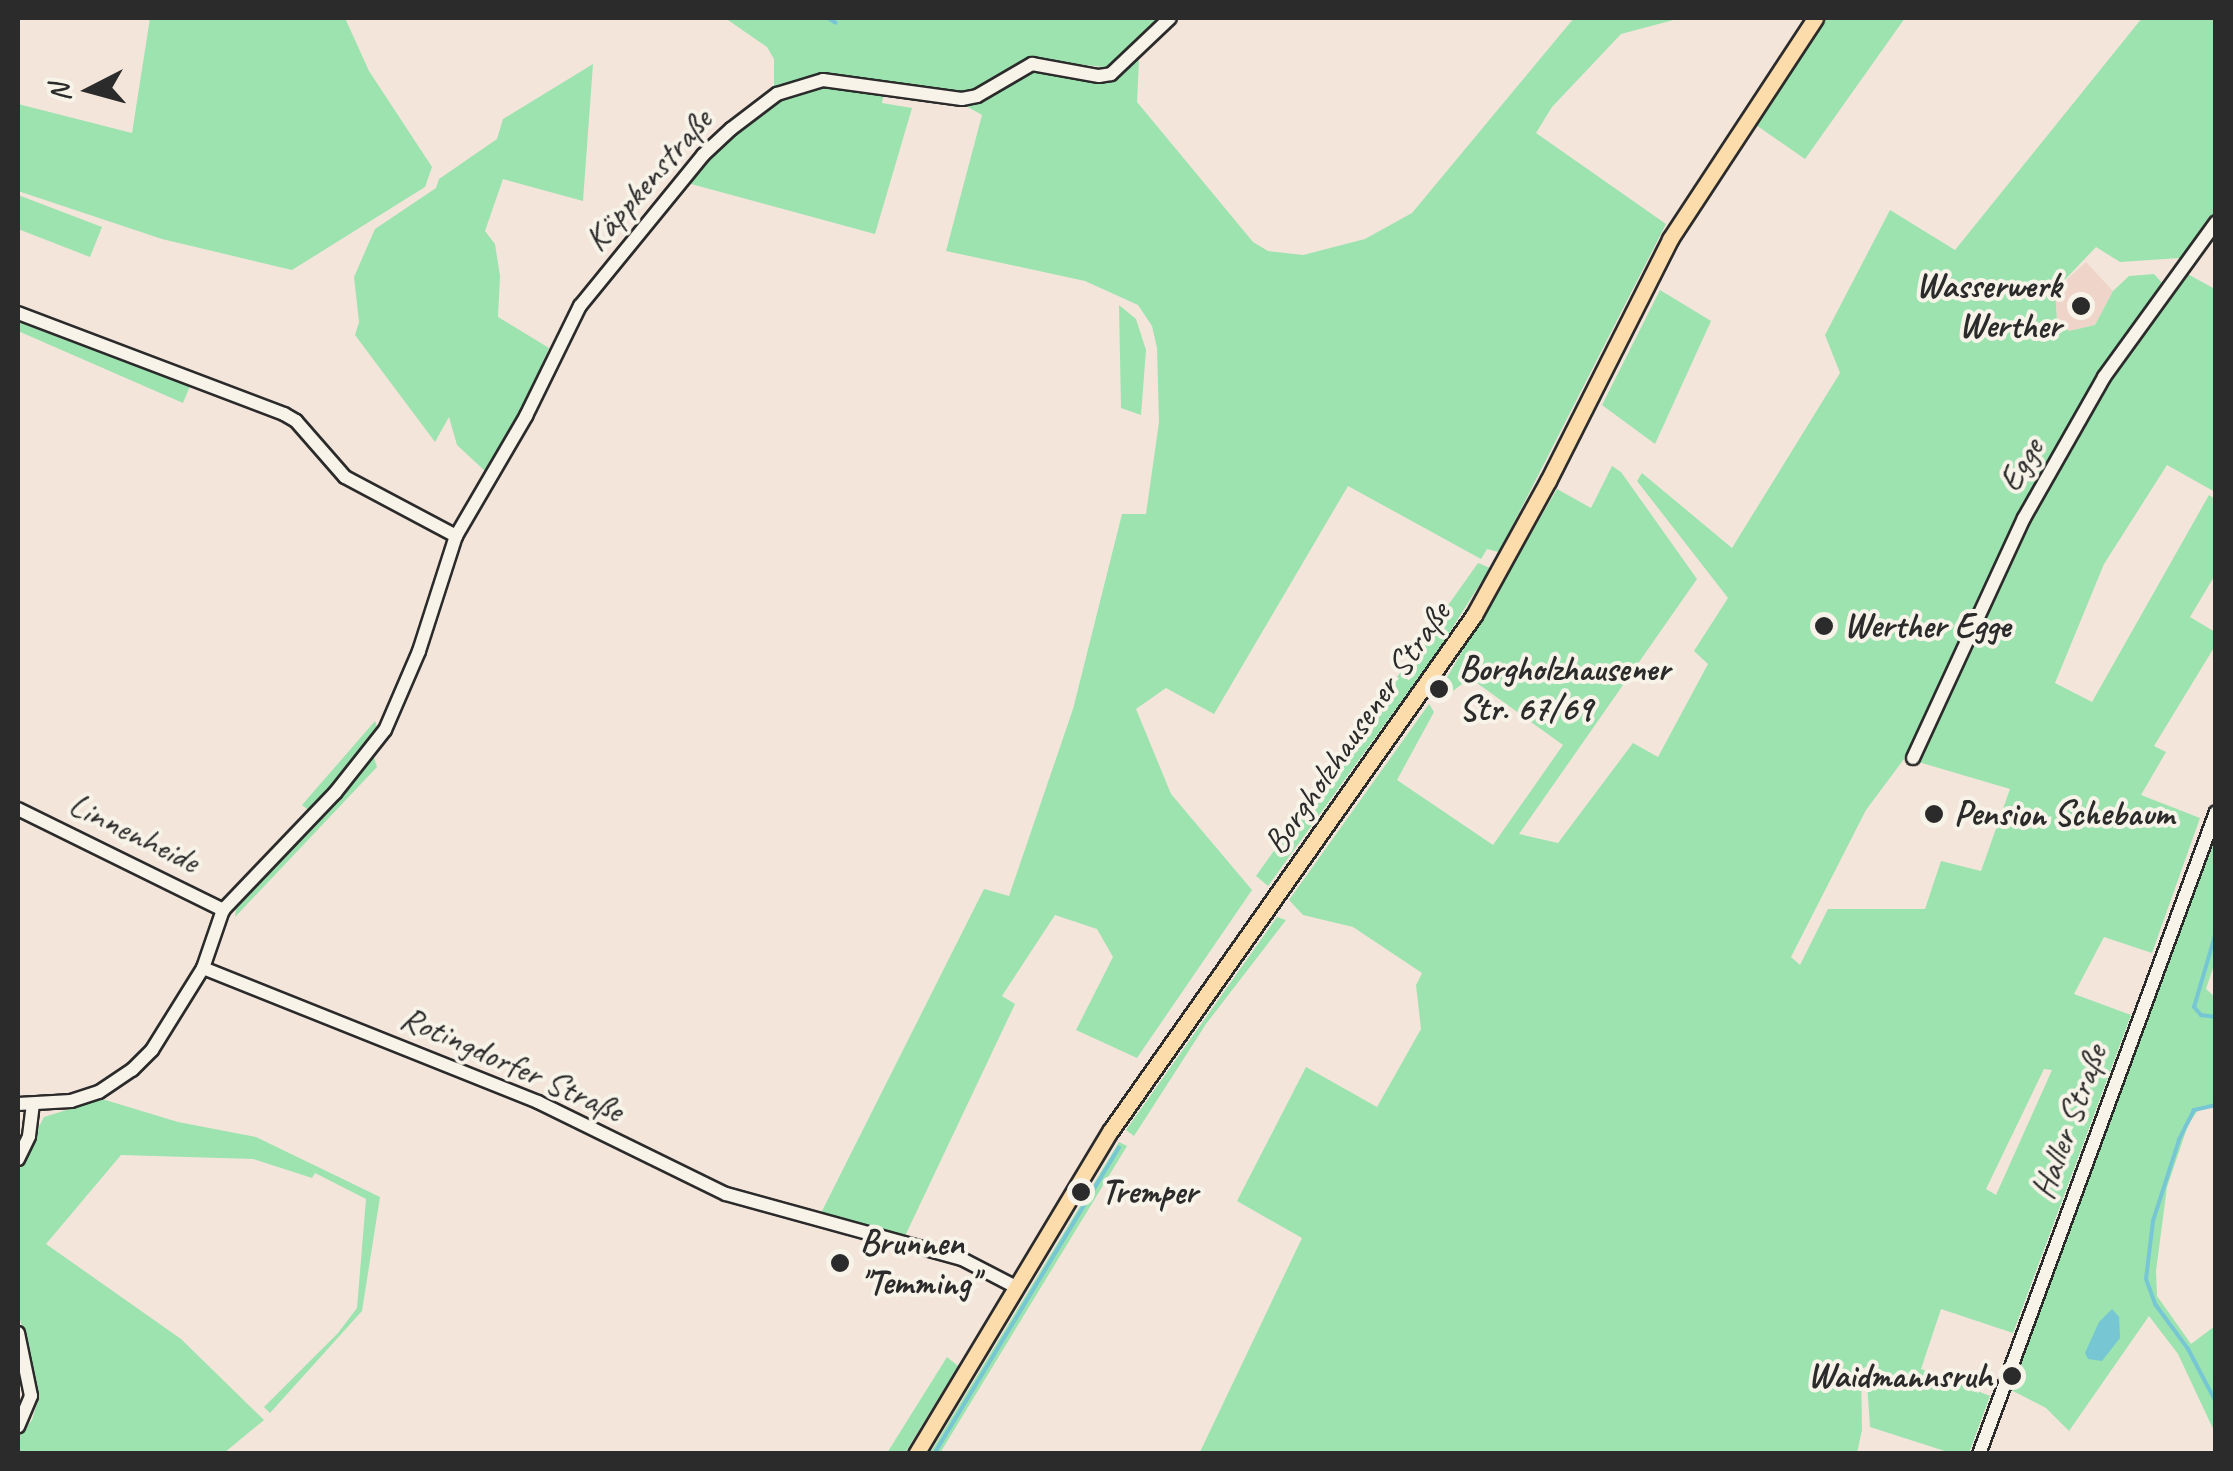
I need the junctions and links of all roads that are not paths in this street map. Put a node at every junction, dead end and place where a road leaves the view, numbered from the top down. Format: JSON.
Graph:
{"nodes":[{"id":1,"x":1170,"y":18,"type":"edge"},
{"id":2,"x":1815,"y":18,"type":"edge"},
{"id":3,"x":2216,"y":222,"type":"edge"},
{"id":4,"x":18,"y":312,"type":"edge"},
{"id":5,"x":456,"y":536,"type":"junction"},
{"id":6,"x":1912,"y":758,"type":"dead end"},
{"id":7,"x":18,"y":809,"type":"edge"},
{"id":8,"x":2216,"y":812,"type":"edge"},
{"id":9,"x":223,"y":910,"type":"junction"},
{"id":10,"x":203,"y":968,"type":"junction"},
{"id":11,"x":18,"y":1104,"type":"edge"},
{"id":12,"x":33,"y":1105,"type":"junction"},
{"id":13,"x":18,"y":1159,"type":"edge"},
{"id":14,"x":1016,"y":1287,"type":"junction"},
{"id":15,"x":18,"y":1333,"type":"edge"},
{"id":16,"x":18,"y":1426,"type":"edge"},
{"id":17,"x":916,"y":1454,"type":"edge"},
{"id":18,"x":1979,"y":1454,"type":"edge"}],
"edges":[{"from":1,"to":5,"type":"street","name":"Käppkenstraße"},
{"from":2,"to":14,"type":"main road","name":"Borgholzhausener Straße"},
{"from":3,"to":6,"type":"street","name":"Egge"},
{"from":4,"to":5,"type":"street"},
{"from":5,"to":9,"type":"street","name":"Käppkenstraße"},
{"from":7,"to":9,"type":"street","name":"Linnenheide"},
{"from":8,"to":18,"type":"street","name":"Haller Straße"},
{"from":9,"to":10,"type":"street","name":"Käppkenstraße"},
{"from":10,"to":12,"type":"street"},
{"from":10,"to":14,"type":"street","name":"Rotingdorfer Straße"},
{"from":11,"to":12,"type":"street"},
{"from":12,"to":13,"type":"street"},
{"from":14,"to":17,"type":"main road","name":"Borgholzhausener Straße"},
{"from":15,"to":16,"type":"street"}]}
